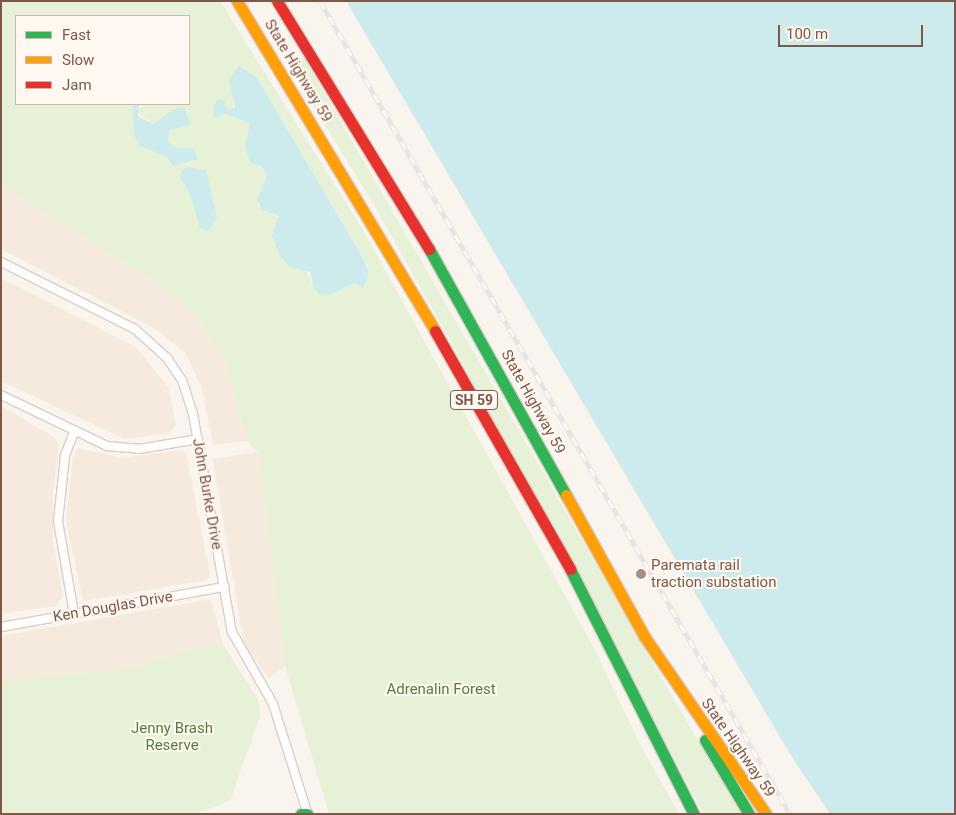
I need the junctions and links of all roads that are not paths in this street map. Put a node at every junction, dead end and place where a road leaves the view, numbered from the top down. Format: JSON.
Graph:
{"nodes":[{"id":1,"x":237,"y":1,"type":"edge"},
{"id":2,"x":277,"y":1,"type":"edge"},
{"id":3,"x":1,"y":262,"type":"edge"},
{"id":4,"x":1,"y":395,"type":"edge"},
{"id":5,"x":74,"y":432,"type":"junction"},
{"id":6,"x":198,"y":439,"type":"junction"},
{"id":7,"x":224,"y":587,"type":"junction"},
{"id":8,"x":74,"y":614,"type":"junction"},
{"id":9,"x":1,"y":627,"type":"edge"},
{"id":10,"x":644,"y":636,"type":"junction"},
{"id":11,"x":305,"y":813,"type":"edge"},
{"id":12,"x":694,"y":814,"type":"edge"},
{"id":13,"x":749,"y":814,"type":"edge"},
{"id":14,"x":766,"y":814,"type":"edge"}],
"edges":[{"from":1,"to":12,"type":"main road","name":"State Highway 59","number":"SH 59"},
{"from":2,"to":10,"type":"main road","name":"State Highway 59","number":"SH 59"},
{"from":3,"to":6,"type":"street","name":"John Burke Drive"},
{"from":4,"to":5,"type":"street"},
{"from":5,"to":6,"type":"street"},
{"from":5,"to":8,"type":"street"},
{"from":6,"to":7,"type":"street","name":"John Burke Drive"},
{"from":7,"to":8,"type":"street","name":"Ken Douglas Drive"},
{"from":7,"to":11,"type":"street","name":"John Burke Drive"},
{"from":8,"to":9,"type":"street","name":"Ken Douglas Drive"},
{"from":10,"to":13,"type":"main road"},
{"from":10,"to":14,"type":"main road","name":"State Highway 59","number":"SH 59"}]}
